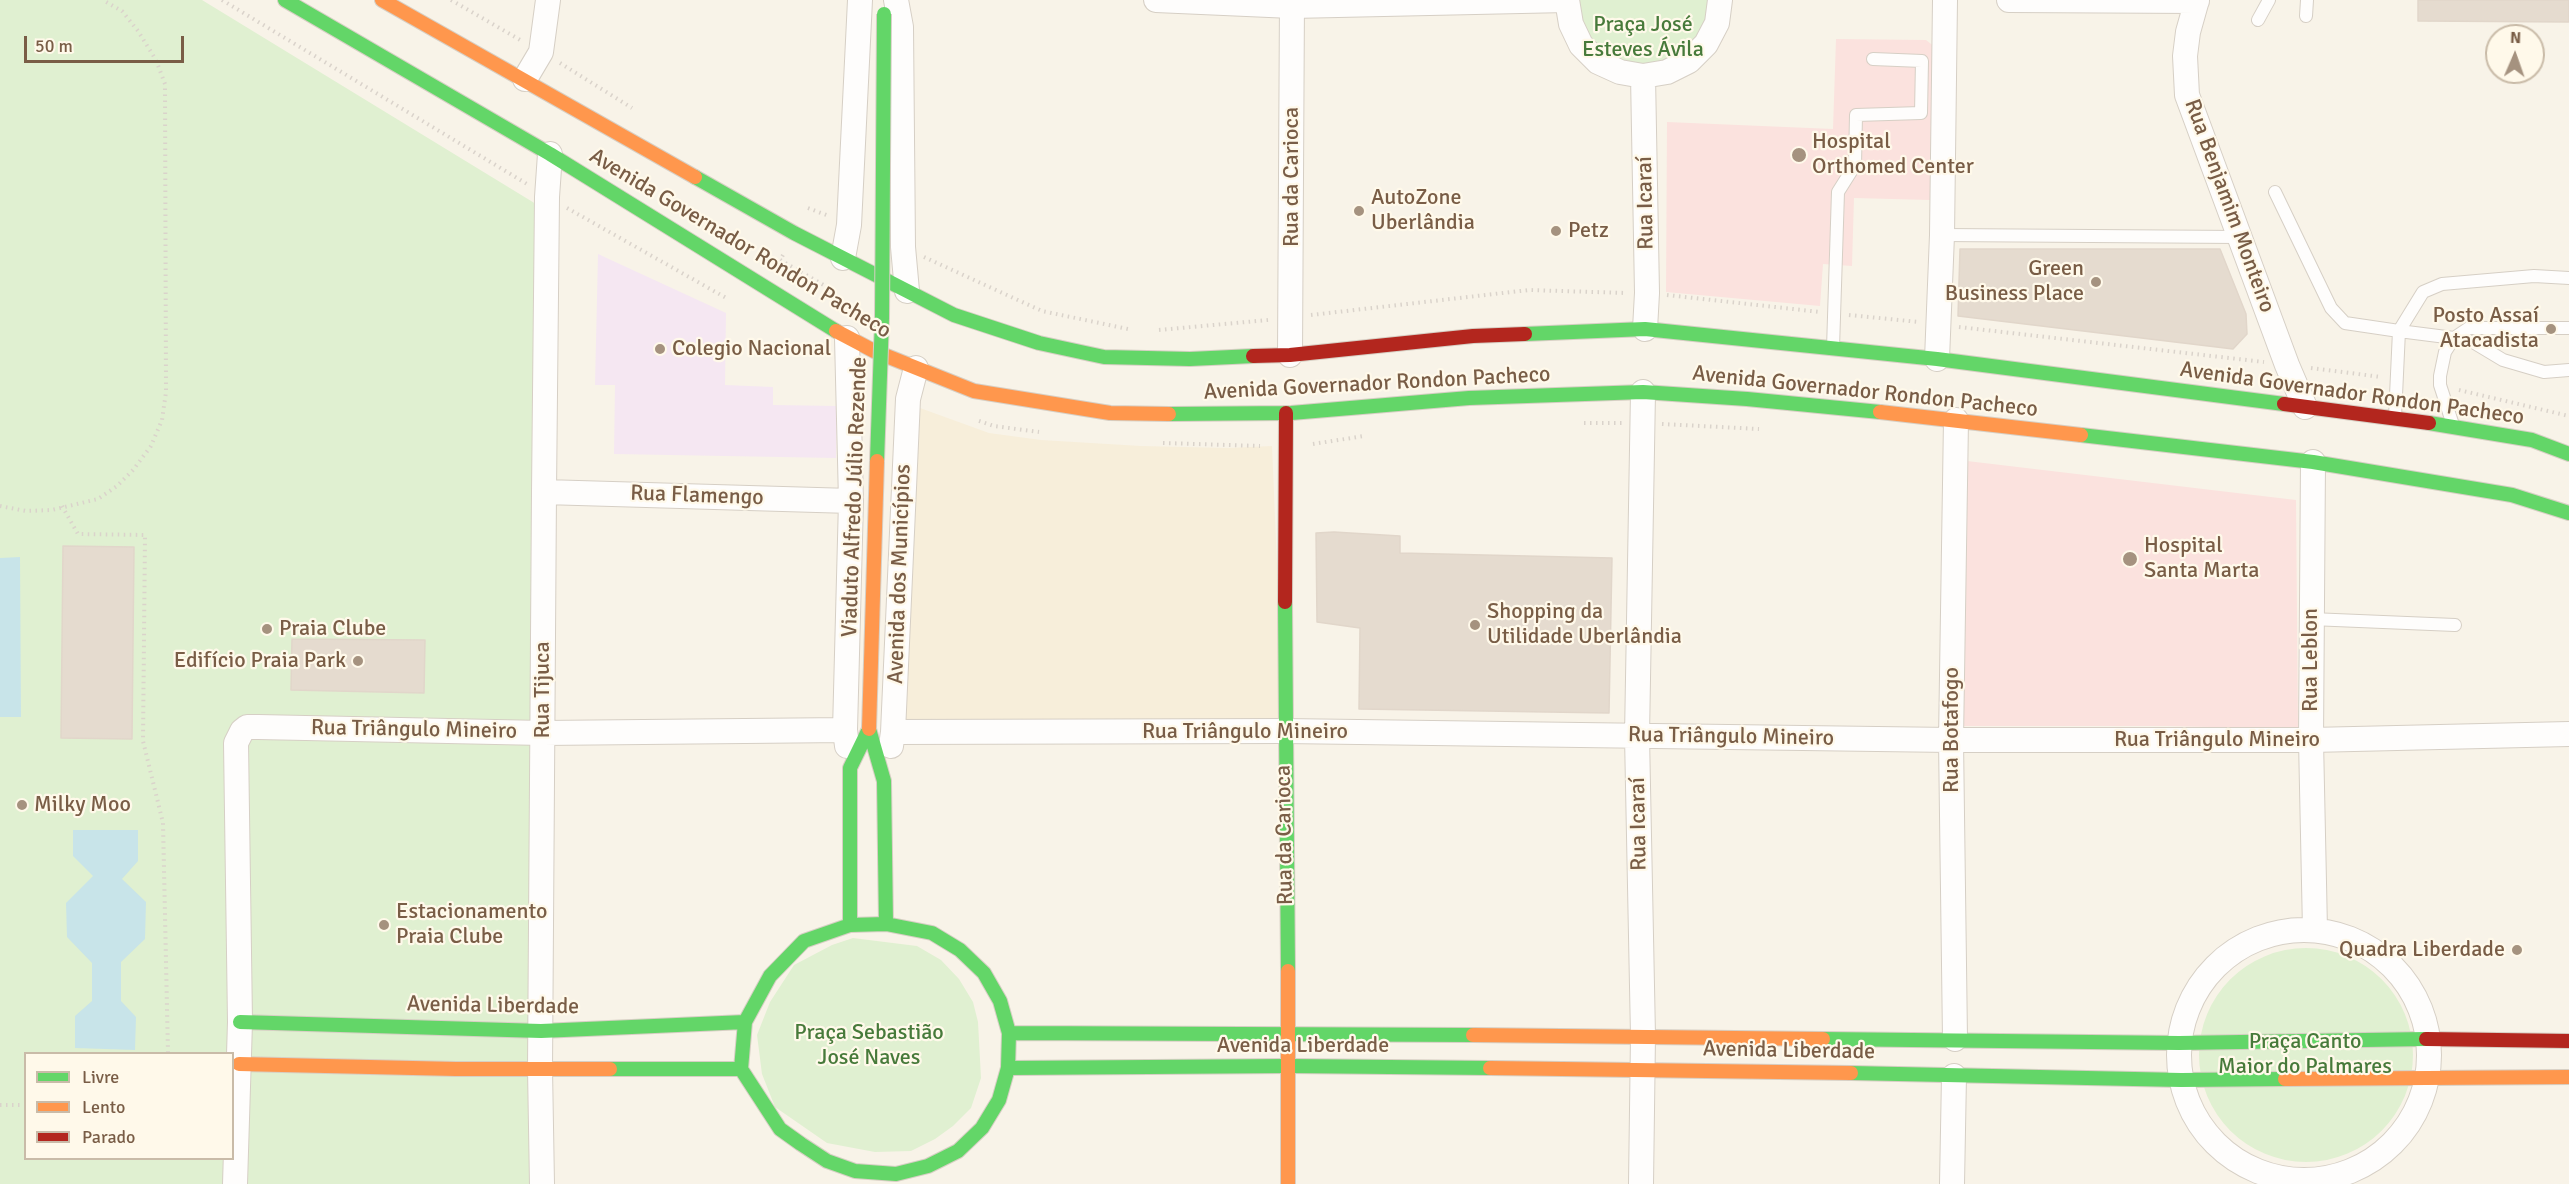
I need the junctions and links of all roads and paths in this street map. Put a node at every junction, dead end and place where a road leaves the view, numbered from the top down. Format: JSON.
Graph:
{"nodes":[{"id":1,"x":103,"y":0,"type":"edge"},
{"id":2,"x":285,"y":0,"type":"edge"},
{"id":3,"x":382,"y":0,"type":"edge"},
{"id":4,"x":452,"y":0,"type":"edge"},
{"id":5,"x":548,"y":0,"type":"edge"},
{"id":6,"x":860,"y":0,"type":"edge"},
{"id":7,"x":879,"y":0,"type":"edge"},
{"id":8,"x":890,"y":0,"type":"edge"},
{"id":9,"x":1156,"y":0,"type":"edge"},
{"id":10,"x":1567,"y":0,"type":"edge"},
{"id":11,"x":1720,"y":0,"type":"edge"},
{"id":12,"x":1945,"y":0,"type":"edge"},
{"id":13,"x":2009,"y":0,"type":"edge"},
{"id":14,"x":2269,"y":0,"type":"edge"},
{"id":15,"x":2307,"y":0,"type":"edge"},
{"id":16,"x":2197,"y":1,"type":"edge"},
{"id":17,"x":1292,"y":3,"type":"edge"},
{"id":18,"x":890,"y":7,"type":"edge"},
{"id":19,"x":2306,"y":16,"type":"dead end"},
{"id":20,"x":2258,"y":20,"type":"dead end"},
{"id":21,"x":542,"y":52,"type":"junction"},
{"id":22,"x":1873,"y":59,"type":"dead end"},
{"id":23,"x":1643,"y":76,"type":"junction"},
{"id":24,"x":525,"y":79,"type":"junction"},
{"id":25,"x":634,"y":109,"type":"dead end"},
{"id":26,"x":550,"y":154,"type":"junction"},
{"id":27,"x":902,"y":175,"type":"junction"},
{"id":28,"x":852,"y":177,"type":"junction"},
{"id":29,"x":2276,"y":192,"type":"dead end"},
{"id":30,"x":799,"y":204,"type":"dead end"},
{"id":31,"x":849,"y":225,"type":"junction"},
{"id":32,"x":795,"y":233,"type":"junction"},
{"id":33,"x":1942,"y":235,"type":"junction"},
{"id":34,"x":2240,"y":237,"type":"junction"},
{"id":35,"x":903,"y":247,"type":"junction"},
{"id":36,"x":843,"y":258,"type":"junction"},
{"id":37,"x":2569,"y":278,"type":"edge"},
{"id":38,"x":907,"y":291,"type":"junction"},
{"id":39,"x":1647,"y":293,"type":"junction"},
{"id":40,"x":1834,"y":314,"type":"junction"},
{"id":41,"x":1291,"y":318,"type":"junction"},
{"id":42,"x":819,"y":320,"type":"junction"},
{"id":43,"x":1937,"y":324,"type":"junction"},
{"id":44,"x":2569,"y":328,"type":"edge"},
{"id":45,"x":1645,"y":329,"type":"junction"},
{"id":46,"x":1150,"y":330,"type":"dead end"},
{"id":47,"x":1139,"y":331,"type":"dead end"},
{"id":48,"x":2399,"y":331,"type":"junction"},
{"id":49,"x":847,"y":338,"type":"junction"},
{"id":50,"x":2454,"y":338,"type":"junction"},
{"id":51,"x":1833,"y":349,"type":"junction"},
{"id":52,"x":1290,"y":355,"type":"junction"},
{"id":53,"x":1937,"y":359,"type":"junction"},
{"id":54,"x":2287,"y":365,"type":"junction"},
{"id":55,"x":916,"y":368,"type":"junction"},
{"id":56,"x":2569,"y":370,"type":"edge"},
{"id":57,"x":2398,"y":379,"type":"junction"},
{"id":58,"x":2440,"y":385,"type":"junction"},
{"id":59,"x":1643,"y":392,"type":"junction"},
{"id":60,"x":2305,"y":407,"type":"junction"},
{"id":61,"x":1286,"y":413,"type":"junction"},
{"id":62,"x":2569,"y":416,"type":"edge"},
{"id":63,"x":2395,"y":419,"type":"junction"},
{"id":64,"x":1956,"y":420,"type":"junction"},
{"id":65,"x":2453,"y":426,"type":"junction"},
{"id":66,"x":849,"y":442,"type":"junction"},
{"id":67,"x":906,"y":446,"type":"junction"},
{"id":68,"x":2569,"y":454,"type":"edge"},
{"id":69,"x":2313,"y":462,"type":"junction"},
{"id":70,"x":544,"y":492,"type":"junction"},
{"id":71,"x":851,"y":501,"type":"junction"},
{"id":72,"x":0,"y":506,"type":"edge"},
{"id":73,"x":62,"y":506,"type":"junction"},
{"id":74,"x":2569,"y":513,"type":"edge"},
{"id":75,"x":2311,"y":619,"type":"junction"},
{"id":76,"x":2455,"y":625,"type":"dead end"},
{"id":77,"x":869,"y":729,"type":"junction"},
{"id":78,"x":845,"y":730,"type":"junction"},
{"id":79,"x":1284,"y":731,"type":"junction"},
{"id":80,"x":893,"y":732,"type":"junction"},
{"id":81,"x":543,"y":733,"type":"junction"},
{"id":82,"x":2569,"y":734,"type":"edge"},
{"id":83,"x":1637,"y":736,"type":"junction"},
{"id":84,"x":1951,"y":740,"type":"junction"},
{"id":85,"x":2311,"y":740,"type":"junction"},
{"id":86,"x":850,"y":768,"type":"junction"},
{"id":87,"x":884,"y":781,"type":"junction"},
{"id":88,"x":886,"y":924,"type":"junction"},
{"id":89,"x":850,"y":925,"type":"junction"},
{"id":90,"x":2315,"y":930,"type":"junction"},
{"id":91,"x":240,"y":1022,"type":"junction"},
{"id":92,"x":745,"y":1022,"type":"junction"},
{"id":93,"x":541,"y":1031,"type":"junction"},
{"id":94,"x":1009,"y":1033,"type":"junction"},
{"id":95,"x":1288,"y":1033,"type":"junction"},
{"id":96,"x":1643,"y":1036,"type":"junction"},
{"id":97,"x":1955,"y":1039,"type":"junction"},
{"id":98,"x":2429,"y":1039,"type":"junction"},
{"id":99,"x":2569,"y":1041,"type":"edge"},
{"id":100,"x":2179,"y":1043,"type":"junction"},
{"id":101,"x":168,"y":1052,"type":"edge"},
{"id":102,"x":239,"y":1064,"type":"junction"},
{"id":103,"x":1289,"y":1066,"type":"junction"},
{"id":104,"x":1008,"y":1068,"type":"junction"},
{"id":105,"x":540,"y":1069,"type":"junction"},
{"id":106,"x":741,"y":1069,"type":"junction"},
{"id":107,"x":1642,"y":1069,"type":"junction"},
{"id":108,"x":1954,"y":1076,"type":"junction"},
{"id":109,"x":2428,"y":1077,"type":"junction"},
{"id":110,"x":2569,"y":1077,"type":"edge"},
{"id":111,"x":2181,"y":1080,"type":"junction"},
{"id":112,"x":0,"y":1105,"type":"edge"},
{"id":113,"x":24,"y":1105,"type":"edge"},
{"id":114,"x":855,"y":1178,"type":"edge"},
{"id":115,"x":896,"y":1179,"type":"edge"},
{"id":116,"x":2305,"y":1182,"type":"edge"},
{"id":117,"x":235,"y":1184,"type":"edge"},
{"id":118,"x":542,"y":1184,"type":"edge"},
{"id":119,"x":1288,"y":1184,"type":"edge"},
{"id":120,"x":1641,"y":1184,"type":"edge"},
{"id":121,"x":1952,"y":1184,"type":"edge"}],
"edges":[{"from":1,"to":73,"type":"path"},
{"from":2,"to":26,"type":"street","name":"Avenida Governador Rondon Pacheco"},
{"from":3,"to":24,"type":"street","name":"Avenida Governador Rondon Pacheco"},
{"from":4,"to":21,"type":"path"},
{"from":5,"to":21,"type":"street"},
{"from":6,"to":28,"type":"street"},
{"from":7,"to":18,"type":"street"},
{"from":8,"to":18,"type":"street"},
{"from":9,"to":17,"type":"street"},
{"from":10,"to":17,"type":"street"},
{"from":10,"to":23,"type":"street"},
{"from":11,"to":23,"type":"street"},
{"from":12,"to":33,"type":"street"},
{"from":13,"to":16,"type":"street"},
{"from":14,"to":20,"type":"lane"},
{"from":15,"to":19,"type":"lane"},
{"from":16,"to":34,"type":"street","name":"Rua Benjamim Monteiro"},
{"from":17,"to":41,"type":"street","name":"Rua da Carioca"},
{"from":18,"to":27,"type":"street"},
{"from":18,"to":77,"type":"street","name":"Viaduto Alfredo Júlio Rezende","bridge":true},
{"from":21,"to":24,"type":"street"},
{"from":21,"to":25,"type":"path"},
{"from":22,"to":40,"type":"lane"},
{"from":23,"to":39,"type":"street","name":"Rua Icaraí"},
{"from":24,"to":32,"type":"street","name":"Avenida Governador Rondon Pacheco"},
{"from":26,"to":42,"type":"street","name":"Avenida Governador Rondon Pacheco"},
{"from":26,"to":70,"type":"street","name":"Rua Tijuca"},
{"from":27,"to":28,"type":"street"},
{"from":27,"to":35,"type":"street"},
{"from":28,"to":31,"type":"street"},
{"from":29,"to":48,"type":"lane"},
{"from":30,"to":31,"type":"path"},
{"from":31,"to":36,"type":"street"},
{"from":32,"to":36,"type":"street","name":"Avenida Governador Rondon Pacheco"},
{"from":32,"to":42,"type":"path"},
{"from":33,"to":34,"type":"lane"},
{"from":33,"to":43,"type":"street"},
{"from":34,"to":54,"type":"street","name":"Rua Benjamim Monteiro"},
{"from":35,"to":38,"type":"street"},
{"from":35,"to":47,"type":"path"},
{"from":36,"to":38,"type":"street","name":"Avenida Governador Rondon Pacheco"},
{"from":37,"to":48,"type":"lane"},
{"from":38,"to":52,"type":"street","name":"Avenida Governador Rondon Pacheco"},
{"from":39,"to":40,"type":"path"},
{"from":39,"to":41,"type":"path"},
{"from":39,"to":45,"type":"street","name":"Rua Icaraí"},
{"from":40,"to":43,"type":"path"},
{"from":40,"to":51,"type":"lane"},
{"from":41,"to":46,"type":"path"},
{"from":41,"to":52,"type":"street","name":"Rua da Carioca"},
{"from":42,"to":49,"type":"street","name":"Avenida Governador Rondon Pacheco"},
{"from":43,"to":53,"type":"street"},
{"from":43,"to":54,"type":"path"},
{"from":44,"to":50,"type":"lane"},
{"from":45,"to":51,"type":"street","name":"Avenida Governador Rondon Pacheco"},
{"from":45,"to":52,"type":"street","name":"Avenida Governador Rondon Pacheco"},
{"from":48,"to":50,"type":"lane"},
{"from":48,"to":57,"type":"lane"},
{"from":49,"to":55,"type":"street","name":"Avenida Governador Rondon Pacheco"},
{"from":49,"to":66,"type":"street"},
{"from":50,"to":56,"type":"lane"},
{"from":50,"to":58,"type":"lane"},
{"from":51,"to":53,"type":"street","name":"Avenida Governador Rondon Pacheco"},
{"from":53,"to":60,"type":"street","name":"Avenida Governador Rondon Pacheco"},
{"from":54,"to":57,"type":"path"},
{"from":54,"to":60,"type":"street","name":"Rua Benjamim Monteiro"},
{"from":55,"to":61,"type":"street","name":"Avenida Governador Rondon Pacheco"},
{"from":55,"to":67,"type":"street","name":"Avenida dos Municípios"},
{"from":57,"to":63,"type":"lane"},
{"from":58,"to":62,"type":"path"},
{"from":58,"to":65,"type":"lane"},
{"from":59,"to":61,"type":"street","name":"Avenida Governador Rondon Pacheco"},
{"from":59,"to":64,"type":"street","name":"Avenida Governador Rondon Pacheco"},
{"from":59,"to":83,"type":"street","name":"Rua Icaraí"},
{"from":60,"to":63,"type":"street","name":"Avenida Governador Rondon Pacheco"},
{"from":61,"to":79,"type":"street","name":"Rua da Carioca"},
{"from":63,"to":65,"type":"street","name":"Avenida Governador Rondon Pacheco"},
{"from":64,"to":69,"type":"street","name":"Avenida Governador Rondon Pacheco"},
{"from":64,"to":84,"type":"street","name":"Rua Botafogo"},
{"from":65,"to":68,"type":"street","name":"Avenida Governador Rondon Pacheco"},
{"from":66,"to":67,"type":"street"},
{"from":66,"to":71,"type":"street"},
{"from":67,"to":80,"type":"street","name":"Avenida dos Municípios"},
{"from":69,"to":74,"type":"street","name":"Avenida Governador Rondon Pacheco"},
{"from":69,"to":75,"type":"street","name":"Rua Leblon"},
{"from":70,"to":71,"type":"street","name":"Rua Flamengo"},
{"from":70,"to":81,"type":"street","name":"Rua Tijuca"},
{"from":71,"to":78,"type":"street"},
{"from":72,"to":73,"type":"path"},
{"from":73,"to":101,"type":"path"},
{"from":75,"to":76,"type":"lane"},
{"from":75,"to":85,"type":"street","name":"Rua Leblon"},
{"from":77,"to":86,"type":"street"},
{"from":77,"to":87,"type":"street","name":"Avenida dos Municípios"},
{"from":78,"to":81,"type":"street","name":"Rua Triângulo Mineiro"},
{"from":78,"to":86,"type":"street"},
{"from":79,"to":80,"type":"street","name":"Rua Triângulo Mineiro"},
{"from":79,"to":83,"type":"street","name":"Rua Triângulo Mineiro"},
{"from":79,"to":95,"type":"street","name":"Rua da Carioca"},
{"from":80,"to":87,"type":"street","name":"Avenida dos Municípios"},
{"from":81,"to":91,"type":"street","name":"Rua Triângulo Mineiro"},
{"from":81,"to":93,"type":"street","name":"Rua Tijuca"},
{"from":82,"to":85,"type":"street","name":"Rua Triângulo Mineiro"},
{"from":83,"to":84,"type":"street","name":"Rua Triângulo Mineiro"},
{"from":83,"to":96,"type":"street","name":"Rua Icaraí"},
{"from":84,"to":85,"type":"street","name":"Rua Triângulo Mineiro"},
{"from":84,"to":97,"type":"street","name":"Rua Botafogo"},
{"from":85,"to":90,"type":"street","name":"Rua Leblon"},
{"from":86,"to":89,"type":"street"},
{"from":87,"to":88,"type":"street","name":"Avenida dos Municípios"},
{"from":88,"to":89,"type":"street"},
{"from":88,"to":94,"type":"street"},
{"from":89,"to":92,"type":"street"},
{"from":90,"to":98,"type":"street"},
{"from":90,"to":100,"type":"street"},
{"from":91,"to":93,"type":"street","name":"Avenida Liberdade"},
{"from":91,"to":102,"type":"street"},
{"from":92,"to":93,"type":"street","name":"Avenida Liberdade"},
{"from":92,"to":106,"type":"street"},
{"from":93,"to":105,"type":"street","name":"Rua Tijuca"},
{"from":94,"to":95,"type":"street","name":"Avenida Liberdade"},
{"from":94,"to":104,"type":"street"},
{"from":95,"to":96,"type":"street","name":"Avenida Liberdade"},
{"from":95,"to":103,"type":"street","name":"Rua da Carioca"},
{"from":96,"to":97,"type":"street","name":"Avenida Liberdade"},
{"from":96,"to":107,"type":"street","name":"Rua Icaraí"},
{"from":97,"to":100,"type":"street","name":"Avenida Liberdade"},
{"from":98,"to":99,"type":"street","name":"Avenida Liberdade"},
{"from":98,"to":100,"type":"street","name":"Avenida Liberdade"},
{"from":98,"to":109,"type":"street"},
{"from":100,"to":111,"type":"street"},
{"from":102,"to":105,"type":"street"},
{"from":102,"to":117,"type":"street"},
{"from":103,"to":104,"type":"street","name":"Avenida Liberdade"},
{"from":103,"to":107,"type":"street","name":"Avenida Liberdade"},
{"from":103,"to":119,"type":"street","name":"Rua da Carioca"},
{"from":104,"to":115,"type":"street"},
{"from":105,"to":106,"type":"street"},
{"from":105,"to":118,"type":"street","name":"Rua Tijuca"},
{"from":106,"to":114,"type":"street"},
{"from":107,"to":108,"type":"street","name":"Avenida Liberdade"},
{"from":107,"to":120,"type":"street","name":"Rua Icaraí"},
{"from":108,"to":111,"type":"street","name":"Avenida Liberdade"},
{"from":108,"to":121,"type":"street"},
{"from":109,"to":110,"type":"street","name":"Avenida Liberdade"},
{"from":109,"to":111,"type":"street","name":"Avenida Liberdade"},
{"from":109,"to":116,"type":"street"},
{"from":111,"to":116,"type":"street"},
{"from":112,"to":113,"type":"path"},
{"from":114,"to":115,"type":"street"}]}
